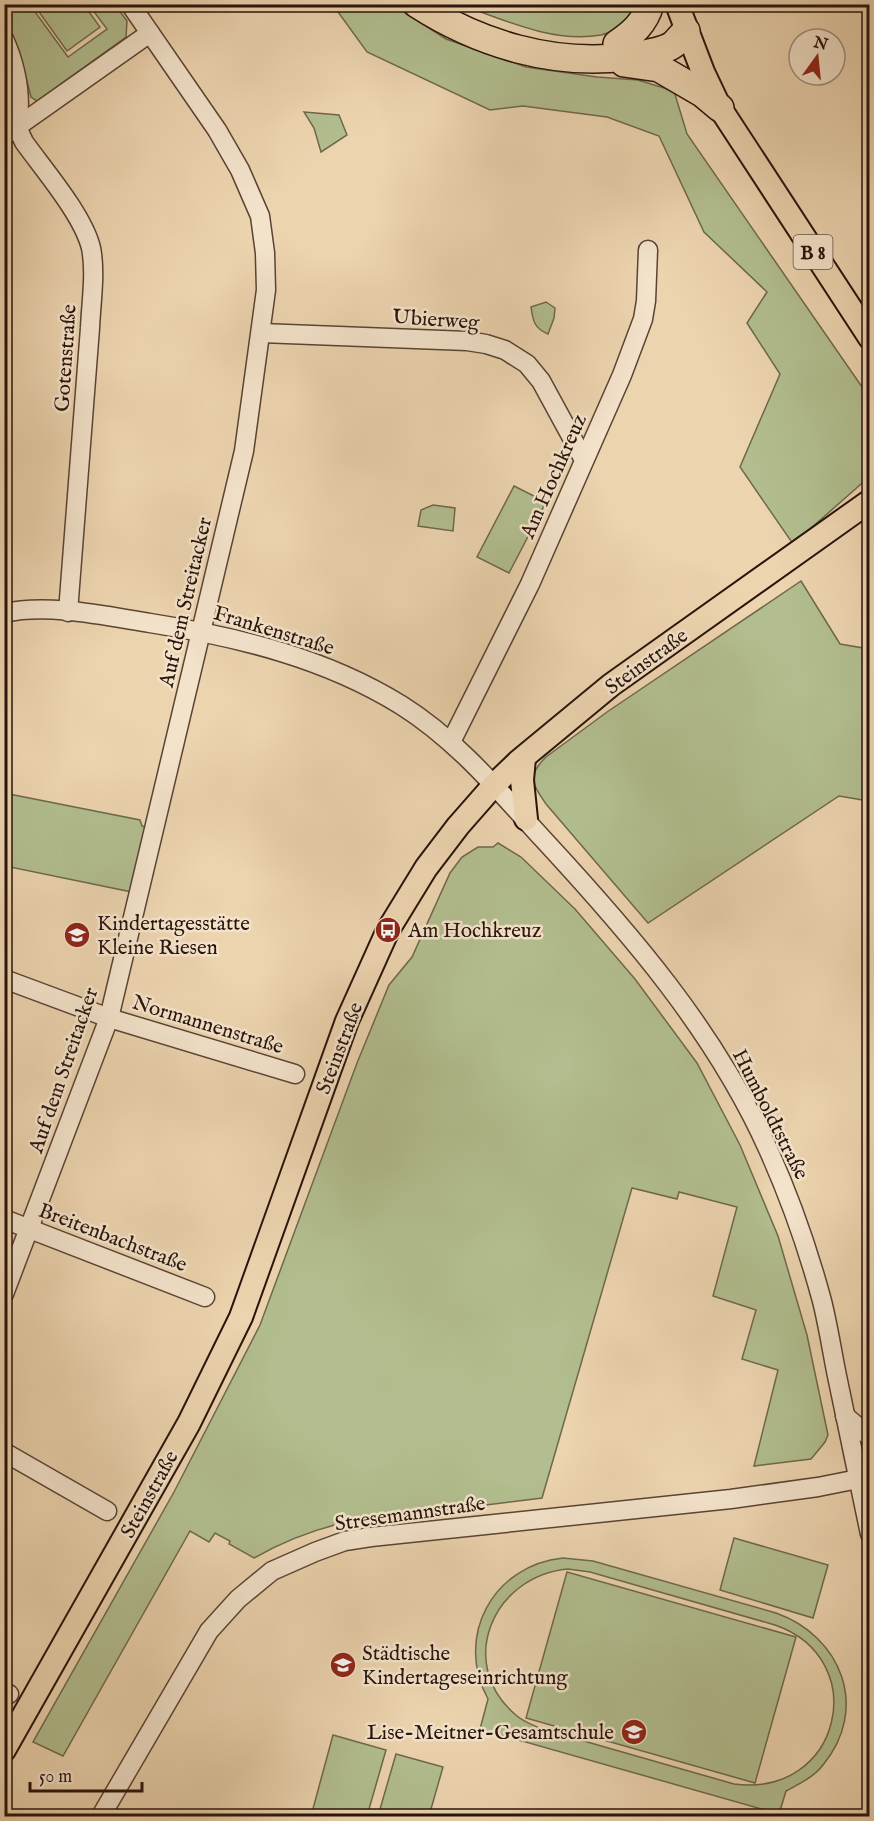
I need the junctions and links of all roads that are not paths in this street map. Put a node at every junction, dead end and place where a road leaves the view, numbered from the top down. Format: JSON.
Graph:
{"nodes":[{"id":1,"x":130,"y":4,"type":"edge"},
{"id":2,"x":417,"y":4,"type":"edge"},
{"id":3,"x":439,"y":4,"type":"edge"},
{"id":4,"x":650,"y":4,"type":"edge"},
{"id":5,"x":677,"y":4,"type":"edge"},
{"id":6,"x":686,"y":31,"type":"junction"},
{"id":7,"x":150,"y":33,"type":"junction"},
{"id":8,"x":4,"y":39,"type":"edge"},
{"id":9,"x":609,"y":52,"type":"junction"},
{"id":10,"x":720,"y":108,"type":"junction"},
{"id":11,"x":11,"y":131,"type":"edge"},
{"id":12,"x":648,"y":250,"type":"dead end"},
{"id":13,"x":261,"y":333,"type":"junction"},
{"id":14,"x":870,"y":338,"type":"edge"},
{"id":15,"x":584,"y":460,"type":"junction"},
{"id":16,"x":870,"y":501,"type":"edge"},
{"id":17,"x":68,"y":612,"type":"junction"},
{"id":18,"x":4,"y":613,"type":"edge"},
{"id":19,"x":201,"y":631,"type":"junction"},
{"id":20,"x":451,"y":742,"type":"junction"},
{"id":21,"x":524,"y":758,"type":"junction"},
{"id":22,"x":494,"y":785,"type":"junction"},
{"id":23,"x":526,"y":819,"type":"junction"},
{"id":24,"x":4,"y":978,"type":"edge"},
{"id":25,"x":109,"y":1018,"type":"junction"},
{"id":26,"x":295,"y":1074,"type":"dead end"},
{"id":27,"x":4,"y":1219,"type":"edge"},
{"id":28,"x":30,"y":1229,"type":"junction"},
{"id":29,"x":4,"y":1294,"type":"edge"},
{"id":30,"x":205,"y":1297,"type":"dead end"},
{"id":31,"x":846,"y":1416,"type":"junction"},
{"id":32,"x":870,"y":1437,"type":"edge"},
{"id":33,"x":4,"y":1452,"type":"edge"},
{"id":34,"x":864,"y":1478,"type":"edge"},
{"id":35,"x":107,"y":1511,"type":"dead end"},
{"id":36,"x":870,"y":1534,"type":"edge"},
{"id":37,"x":4,"y":1749,"type":"edge"},
{"id":38,"x":102,"y":1816,"type":"edge"}],
"edges":[{"from":1,"to":7,"type":"street","name":"Auf dem Streitacker"},
{"from":2,"to":9,"type":"highway"},
{"from":3,"to":9,"type":"highway"},
{"from":4,"to":9,"type":"highway"},
{"from":5,"to":6,"type":"main road","number":"B 8"},
{"from":6,"to":9,"type":"highway"},
{"from":6,"to":10,"type":"main road","number":"B 8"},
{"from":7,"to":11,"type":"street"},
{"from":7,"to":13,"type":"street","name":"Auf dem Streitacker"},
{"from":8,"to":11,"type":"street"},
{"from":9,"to":10,"type":"highway"},
{"from":10,"to":14,"type":"main road","number":"B 8"},
{"from":11,"to":17,"type":"street","name":"Gotenstraße"},
{"from":12,"to":15,"type":"street","name":"Am Hochkreuz"},
{"from":13,"to":15,"type":"street","name":"Ubierweg"},
{"from":13,"to":19,"type":"street","name":"Auf dem Streitacker"},
{"from":15,"to":20,"type":"street","name":"Am Hochkreuz"},
{"from":16,"to":21,"type":"main road","name":"Steinstraße"},
{"from":17,"to":18,"type":"street","name":"Frankenstraße"},
{"from":17,"to":19,"type":"street","name":"Frankenstraße"},
{"from":19,"to":20,"type":"street","name":"Frankenstraße"},
{"from":19,"to":25,"type":"street","name":"Auf dem Streitacker"},
{"from":20,"to":22,"type":"street","name":"Frankenstraße"},
{"from":21,"to":22,"type":"main road","name":"Steinstraße"},
{"from":21,"to":23,"type":"main road"},
{"from":22,"to":23,"type":"street","name":"Humboldtstraße"},
{"from":22,"to":37,"type":"main road","name":"Steinstraße"},
{"from":23,"to":31,"type":"street","name":"Humboldtstraße"},
{"from":24,"to":25,"type":"street","name":"Normannenstraße"},
{"from":25,"to":26,"type":"street","name":"Normannenstraße"},
{"from":25,"to":28,"type":"street","name":"Auf dem Streitacker"},
{"from":27,"to":28,"type":"street","name":"Breitenbachstraße"},
{"from":28,"to":29,"type":"street","name":"Auf dem Streitacker"},
{"from":28,"to":30,"type":"street","name":"Breitenbachstraße"},
{"from":31,"to":32,"type":"street"},
{"from":31,"to":34,"type":"street","name":"Humboldtstraße"},
{"from":33,"to":35,"type":"street"},
{"from":34,"to":36,"type":"street","name":"Humboldtstraße"},
{"from":34,"to":38,"type":"street","name":"Stresemannstraße"}]}
